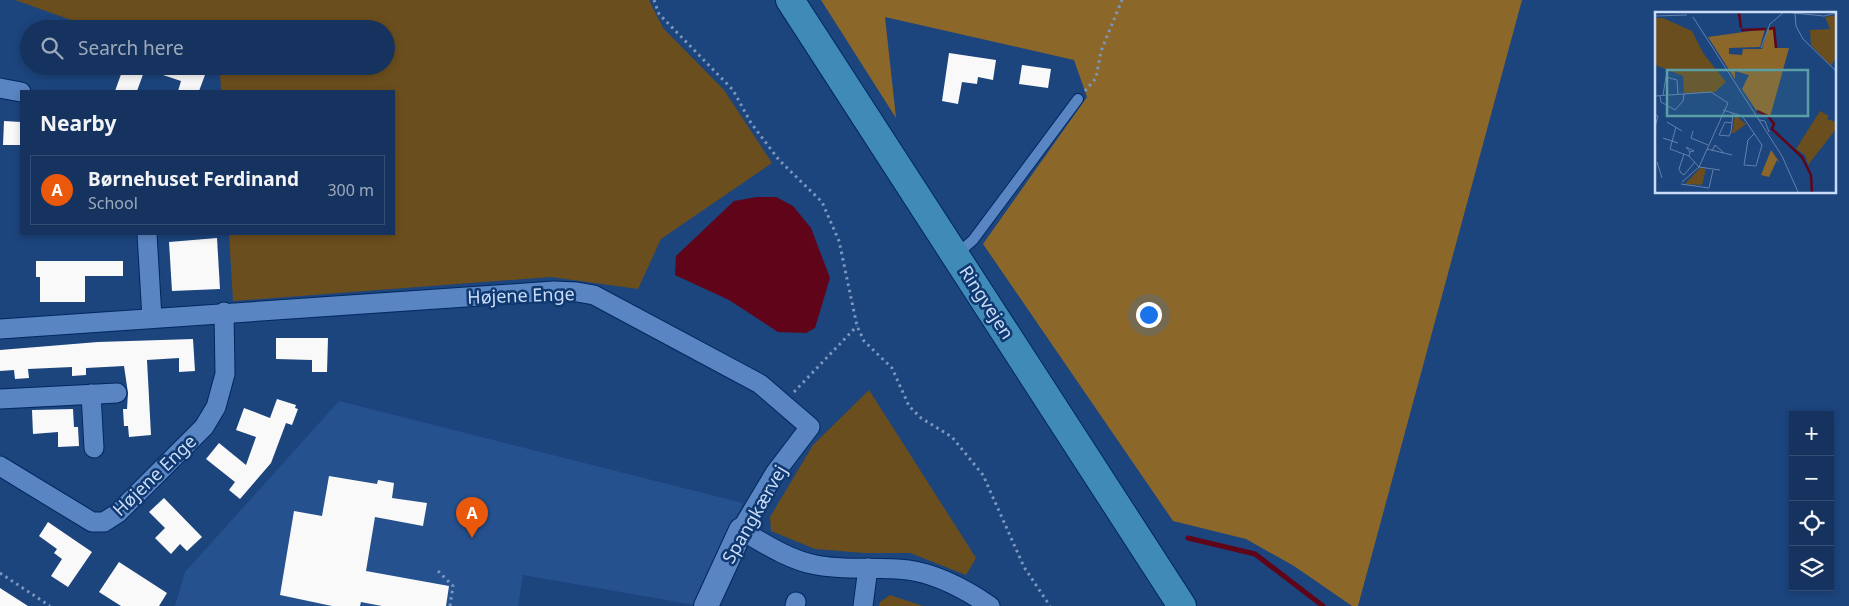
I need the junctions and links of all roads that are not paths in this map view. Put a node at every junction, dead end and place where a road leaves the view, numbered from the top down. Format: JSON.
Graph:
{"nodes":[{"id":1,"x":790,"y":0,"type":"edge"},
{"id":2,"x":0,"y":88,"type":"edge"},
{"id":3,"x":20,"y":92,"type":"edge"},
{"id":4,"x":1078,"y":98,"type":"road end"},
{"id":5,"x":147,"y":235,"type":"edge"},
{"id":6,"x":956,"y":255,"type":"junction"},
{"id":7,"x":224,"y":312,"type":"junction"},
{"id":8,"x":152,"y":318,"type":"junction"},
{"id":9,"x":0,"y":329,"type":"edge"},
{"id":10,"x":117,"y":393,"type":"dead end"},
{"id":11,"x":91,"y":394,"type":"junction"},
{"id":12,"x":0,"y":399,"type":"edge"},
{"id":13,"x":810,"y":427,"type":"joint"},
{"id":14,"x":94,"y":448,"type":"dead end"},
{"id":15,"x":0,"y":466,"type":"edge"},
{"id":16,"x":741,"y":530,"type":"junction"},
{"id":17,"x":868,"y":568,"type":"junction"},
{"id":18,"x":706,"y":606,"type":"edge"},
{"id":19,"x":863,"y":606,"type":"edge"},
{"id":20,"x":990,"y":606,"type":"edge"},
{"id":21,"x":1182,"y":606,"type":"edge"}],
"edges":[{"from":1,"to":6,"type":"main road","name":"Ringvejen"},
{"from":2,"to":3,"type":"street"},
{"from":4,"to":6,"type":"lane"},
{"from":5,"to":8,"type":"street"},
{"from":6,"to":21,"type":"main road","name":"Ringvejen"},
{"from":7,"to":8,"type":"street","name":"Højene Enge"},
{"from":7,"to":13,"type":"street","name":"Højene Enge"},
{"from":7,"to":15,"type":"street","name":"Højene Enge"},
{"from":8,"to":9,"type":"street","name":"Højene Enge"},
{"from":10,"to":11,"type":"street"},
{"from":11,"to":12,"type":"street"},
{"from":11,"to":14,"type":"street"},
{"from":13,"to":16,"type":"street","name":"Spangkærvej"},
{"from":16,"to":17,"type":"street"},
{"from":16,"to":18,"type":"street","name":"Spangkærvej"},
{"from":17,"to":19,"type":"street"},
{"from":17,"to":20,"type":"street"}]}
